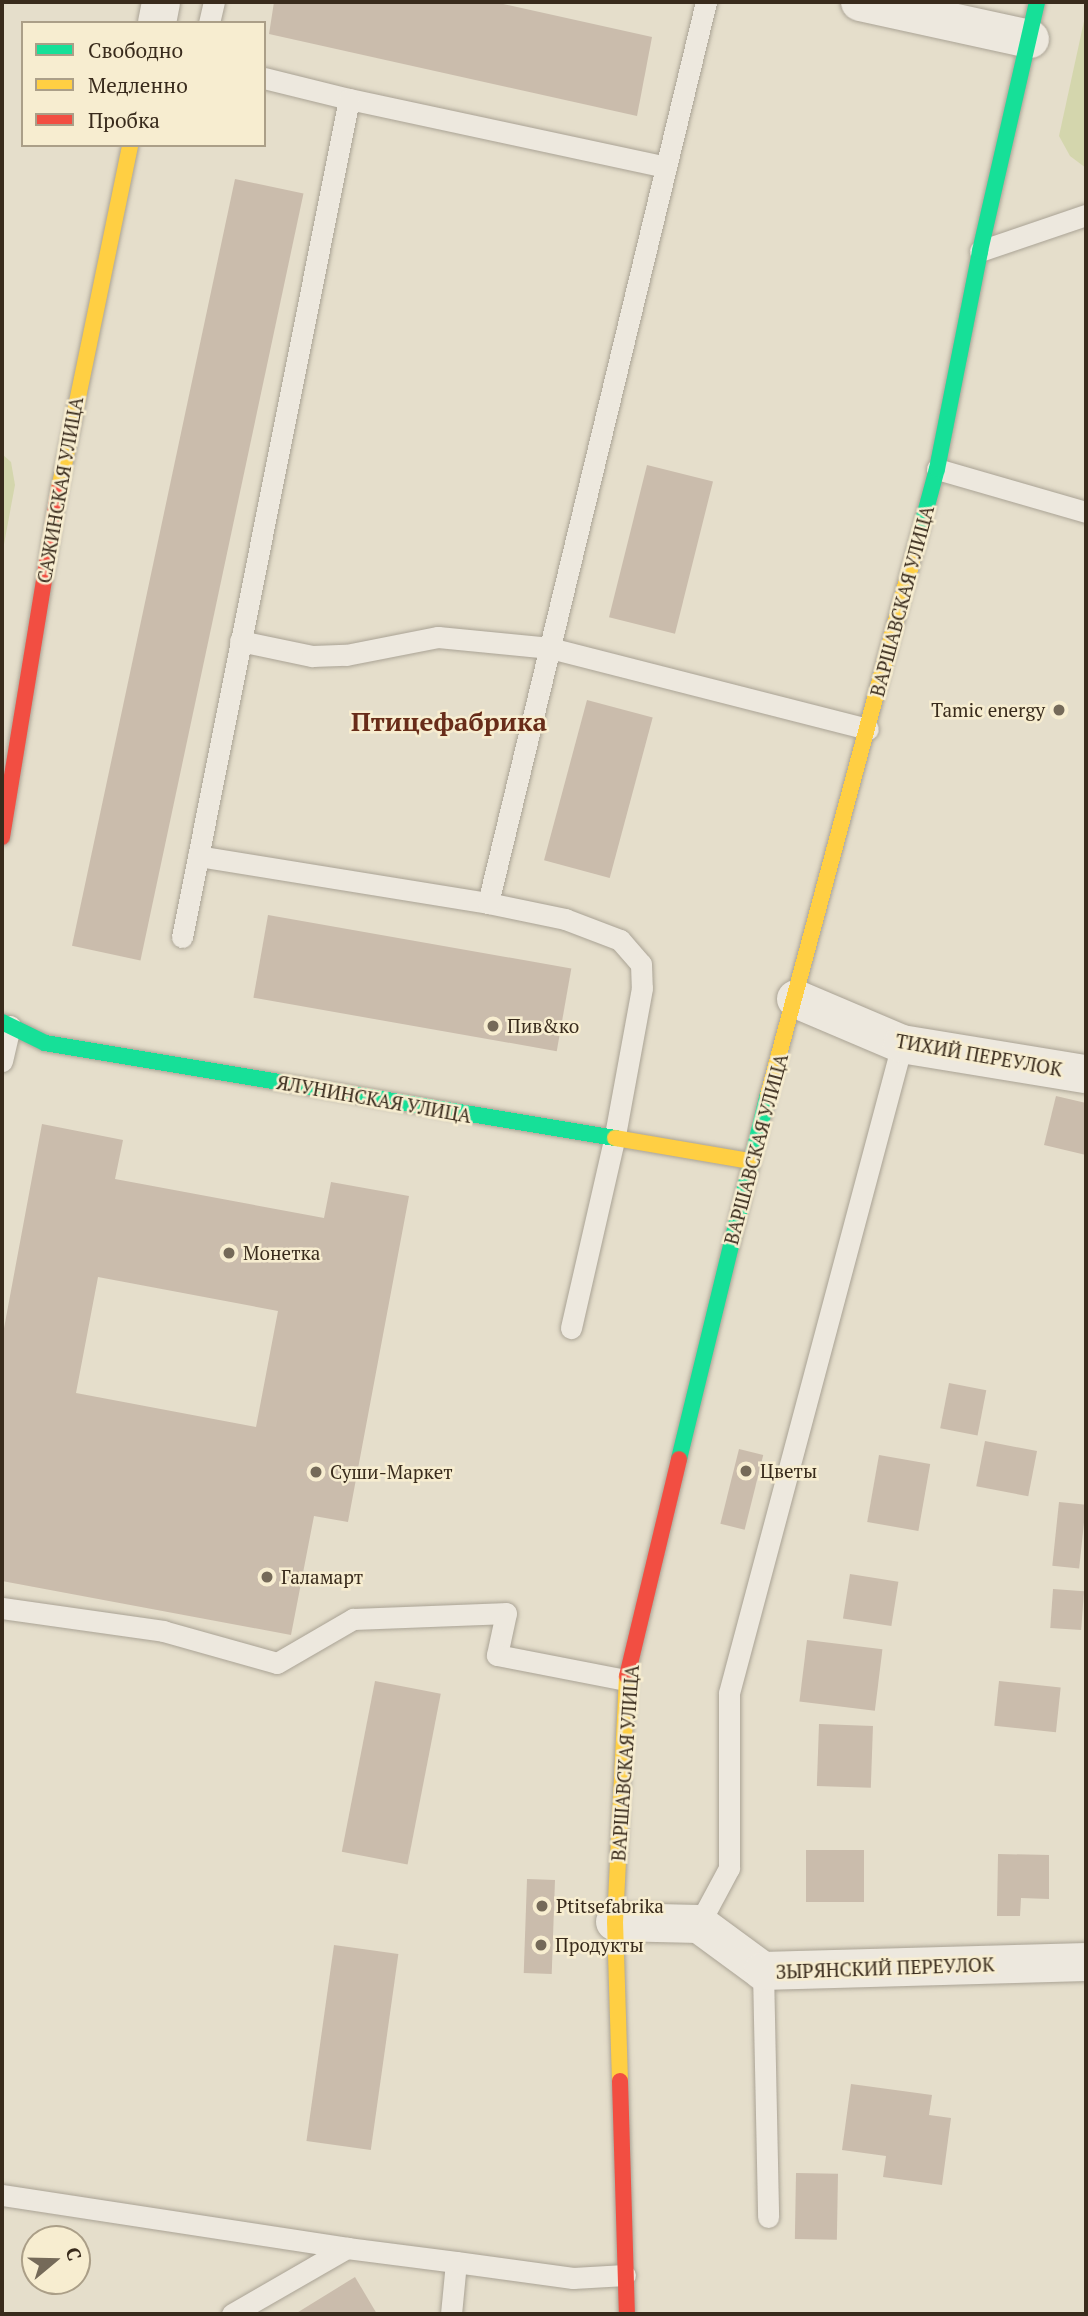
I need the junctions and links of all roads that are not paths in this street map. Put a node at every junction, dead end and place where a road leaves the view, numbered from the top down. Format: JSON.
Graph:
{"nodes":[{"id":1,"x":161,"y":2,"type":"edge"},
{"id":2,"x":214,"y":2,"type":"edge"},
{"id":3,"x":706,"y":2,"type":"edge"},
{"id":4,"x":860,"y":2,"type":"edge"},
{"id":5,"x":1037,"y":2,"type":"edge"},
{"id":6,"x":157,"y":21,"type":"edge"},
{"id":7,"x":209,"y":21,"type":"edge"},
{"id":8,"x":1030,"y":39,"type":"junction"},
{"id":9,"x":266,"y":78,"type":"edge"},
{"id":10,"x":349,"y":99,"type":"junction"},
{"id":11,"x":130,"y":147,"type":"edge"},
{"id":12,"x":666,"y":167,"type":"junction"},
{"id":13,"x":1086,"y":215,"type":"edge"},
{"id":14,"x":980,"y":251,"type":"junction"},
{"id":15,"x":937,"y":469,"type":"junction"},
{"id":16,"x":1086,"y":512,"type":"edge"},
{"id":17,"x":240,"y":641,"type":"junction"},
{"id":18,"x":550,"y":648,"type":"junction"},
{"id":19,"x":868,"y":729,"type":"junction"},
{"id":20,"x":2,"y":837,"type":"edge"},
{"id":21,"x":198,"y":856,"type":"junction"},
{"id":22,"x":488,"y":903,"type":"junction"},
{"id":23,"x":182,"y":937,"type":"dead end"},
{"id":24,"x":796,"y":999,"type":"junction"},
{"id":25,"x":6,"y":1024,"type":"edge"},
{"id":26,"x":902,"y":1044,"type":"junction"},
{"id":27,"x":2,"y":1061,"type":"edge"},
{"id":28,"x":1086,"y":1074,"type":"edge"},
{"id":29,"x":614,"y":1140,"type":"junction"},
{"id":30,"x":750,"y":1161,"type":"junction"},
{"id":31,"x":571,"y":1328,"type":"dead end"},
{"id":32,"x":2,"y":1608,"type":"edge"},
{"id":33,"x":626,"y":1680,"type":"junction"},
{"id":34,"x":615,"y":1922,"type":"junction"},
{"id":35,"x":699,"y":1924,"type":"junction"},
{"id":36,"x":1086,"y":1962,"type":"edge"},
{"id":37,"x":763,"y":1971,"type":"junction"},
{"id":38,"x":2,"y":2195,"type":"edge"},
{"id":39,"x":768,"y":2217,"type":"dead end"},
{"id":40,"x":347,"y":2248,"type":"junction"},
{"id":41,"x":456,"y":2262,"type":"junction"},
{"id":42,"x":625,"y":2275,"type":"junction"},
{"id":43,"x":232,"y":2314,"type":"edge"},
{"id":44,"x":451,"y":2314,"type":"edge"},
{"id":45,"x":627,"y":2314,"type":"edge"}],
"edges":[{"from":1,"to":6,"type":"street"},
{"from":2,"to":7,"type":"lane"},
{"from":3,"to":12,"type":"lane"},
{"from":4,"to":8,"type":"street"},
{"from":5,"to":8,"type":"main road","name":"ВАРШАВСКАЯ УЛИЦА"},
{"from":8,"to":14,"type":"main road","name":"ВАРШАВСКАЯ УЛИЦА"},
{"from":9,"to":10,"type":"lane"},
{"from":10,"to":12,"type":"lane"},
{"from":10,"to":17,"type":"lane"},
{"from":11,"to":20,"type":"main road","name":"САЖИНСКАЯ УЛИЦА"},
{"from":12,"to":18,"type":"lane"},
{"from":13,"to":14,"type":"lane"},
{"from":14,"to":15,"type":"main road","name":"ВАРШАВСКАЯ УЛИЦА"},
{"from":15,"to":16,"type":"lane"},
{"from":15,"to":19,"type":"main road","name":"ВАРШАВСКАЯ УЛИЦА"},
{"from":17,"to":18,"type":"lane"},
{"from":17,"to":21,"type":"lane"},
{"from":18,"to":19,"type":"lane"},
{"from":18,"to":22,"type":"lane"},
{"from":19,"to":24,"type":"main road","name":"ВАРШАВСКАЯ УЛИЦА"},
{"from":21,"to":22,"type":"lane"},
{"from":21,"to":23,"type":"lane"},
{"from":22,"to":29,"type":"lane"},
{"from":24,"to":26,"type":"street","name":"ТИХИЙ ПЕРЕУЛОК"},
{"from":24,"to":30,"type":"main road","name":"ВАРШАВСКАЯ УЛИЦА"},
{"from":25,"to":27,"type":"lane"},
{"from":25,"to":29,"type":"main road","name":"ЯЛУНИНСКАЯ УЛИЦА"},
{"from":26,"to":28,"type":"street","name":"ТИХИЙ ПЕРЕУЛОК"},
{"from":26,"to":35,"type":"lane"},
{"from":29,"to":30,"type":"main road","name":"ЯЛУНИНСКАЯ УЛИЦА"},
{"from":29,"to":31,"type":"lane"},
{"from":30,"to":33,"type":"main road","name":"ВАРШАВСКАЯ УЛИЦА"},
{"from":32,"to":33,"type":"lane"},
{"from":33,"to":34,"type":"main road","name":"ВАРШАВСКАЯ УЛИЦА"},
{"from":34,"to":35,"type":"street"},
{"from":34,"to":42,"type":"main road","name":"ВАРШАВСКАЯ УЛИЦА"},
{"from":35,"to":37,"type":"street","name":"ЗЫРЯНСКИЙ ПЕРЕУЛОК"},
{"from":36,"to":37,"type":"street","name":"ЗЫРЯНСКИЙ ПЕРЕУЛОК"},
{"from":37,"to":39,"type":"lane"},
{"from":38,"to":40,"type":"lane"},
{"from":40,"to":41,"type":"lane"},
{"from":40,"to":43,"type":"lane"},
{"from":41,"to":42,"type":"lane"},
{"from":41,"to":44,"type":"lane"},
{"from":42,"to":45,"type":"main road","name":"ВАРШАВСКАЯ УЛИЦА"}]}
